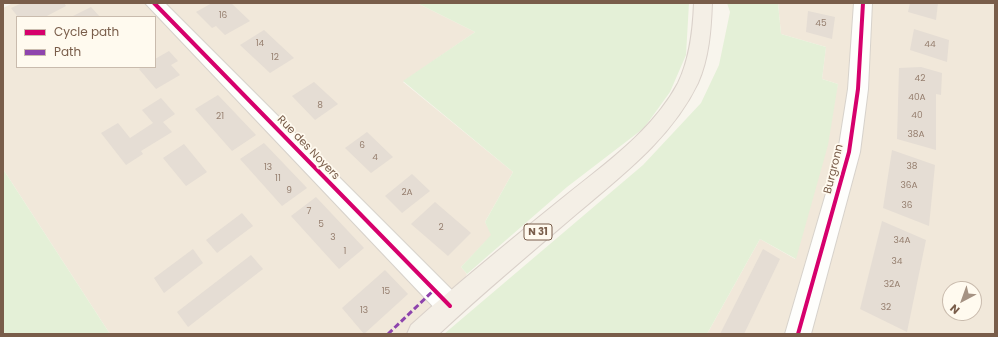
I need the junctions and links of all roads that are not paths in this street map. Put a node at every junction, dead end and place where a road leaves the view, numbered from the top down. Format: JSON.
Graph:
{"nodes":[{"id":1,"x":154,"y":3,"type":"edge"},
{"id":2,"x":703,"y":3,"type":"edge"},
{"id":3,"x":863,"y":3,"type":"edge"},
{"id":4,"x":450,"y":306,"type":"junction"},
{"id":5,"x":420,"y":334,"type":"edge"},
{"id":6,"x":798,"y":334,"type":"edge"}],
"edges":[{"from":1,"to":4,"type":"street","name":"Rue des Noyers"},
{"from":2,"to":4,"type":"main road","number":"N 31"},
{"from":3,"to":6,"type":"street","name":"Burgronn"},
{"from":4,"to":5,"type":"main road","number":"N 31"}]}
